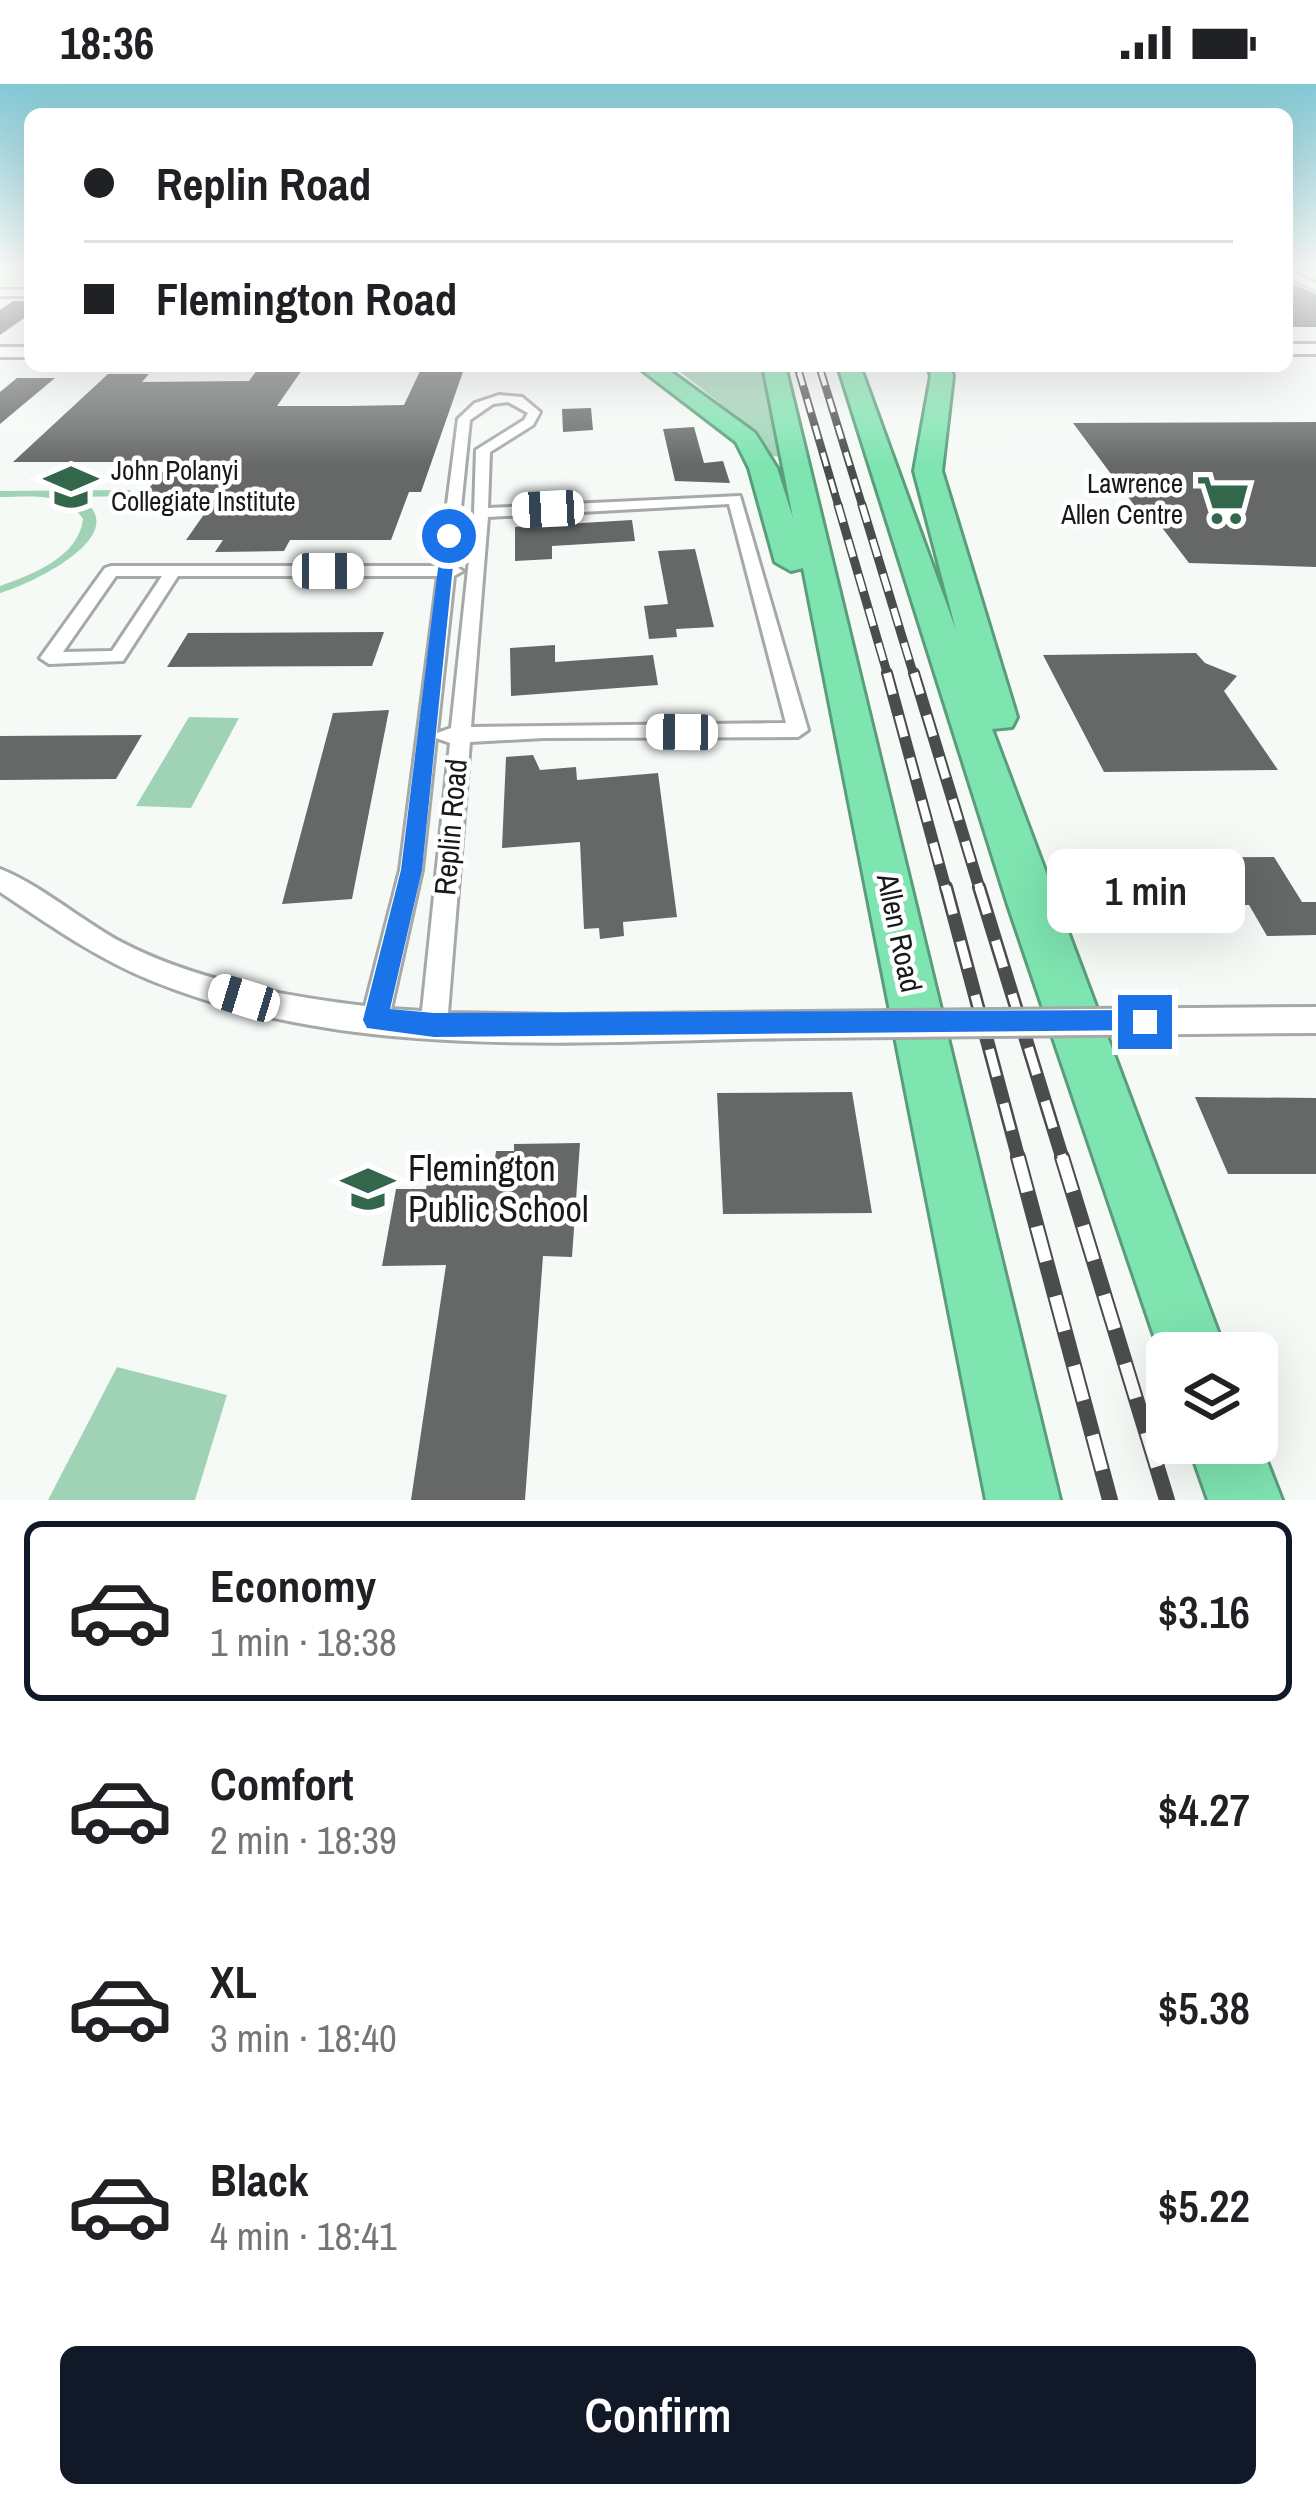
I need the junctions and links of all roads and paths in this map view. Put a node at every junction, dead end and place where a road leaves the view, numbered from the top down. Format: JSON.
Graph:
{"nodes":[{"id":1,"x":775,"y":372,"type":"edge"},
{"id":2,"x":851,"y":372,"type":"edge"},
{"id":3,"x":941,"y":372,"type":"edge"},
{"id":4,"x":668,"y":374,"type":"edge"},
{"id":5,"x":481,"y":513,"type":"junction"},
{"id":6,"x":474,"y":570,"type":"junction"},
{"id":7,"x":173,"y":571,"type":"junction"},
{"id":8,"x":445,"y":571,"type":"junction"},
{"id":9,"x":458,"y":735,"type":"junction"},
{"id":10,"x":427,"y":738,"type":"junction"},
{"id":11,"x":0,"y":879,"type":"edge"},
{"id":12,"x":1033,"y":905,"type":"junction"},
{"id":13,"x":893,"y":908,"type":"junction"},
{"id":14,"x":375,"y":1020,"type":"junction"},
{"id":15,"x":1316,"y":1020,"type":"edge"},
{"id":16,"x":434,"y":1025,"type":"junction"},
{"id":17,"x":1185,"y":1332,"type":"edge"},
{"id":18,"x":1231,"y":1464,"type":"edge"},
{"id":19,"x":1023,"y":1500,"type":"edge"},
{"id":20,"x":1244,"y":1500,"type":"edge"}],
"edges":[{"from":1,"to":13,"type":"highway","name":"Allen Road"},
{"from":2,"to":12,"type":"highway"},
{"from":3,"to":12,"type":"highway"},
{"from":4,"to":13,"type":"highway"},
{"from":5,"to":6,"type":"street","name":"Replin Road"},
{"from":5,"to":8,"type":"street","name":"Replin Road"},
{"from":5,"to":9,"type":"street"},
{"from":6,"to":8,"type":"street"},
{"from":6,"to":9,"type":"street","name":"Replin Road"},
{"from":7,"to":7,"type":"street"},
{"from":7,"to":8,"type":"street"},
{"from":8,"to":10,"type":"street","name":"Replin Road"},
{"from":9,"to":10,"type":"street"},
{"from":9,"to":16,"type":"street","name":"Replin Road"},
{"from":10,"to":14,"type":"street","name":"Replin Road"},
{"from":11,"to":14,"type":"street"},
{"from":12,"to":17,"type":"highway"},
{"from":13,"to":19,"type":"highway","name":"Allen Road"},
{"from":14,"to":16,"type":"street"},
{"from":15,"to":16,"type":"street","bridge":true},
{"from":18,"to":20,"type":"highway"}]}
